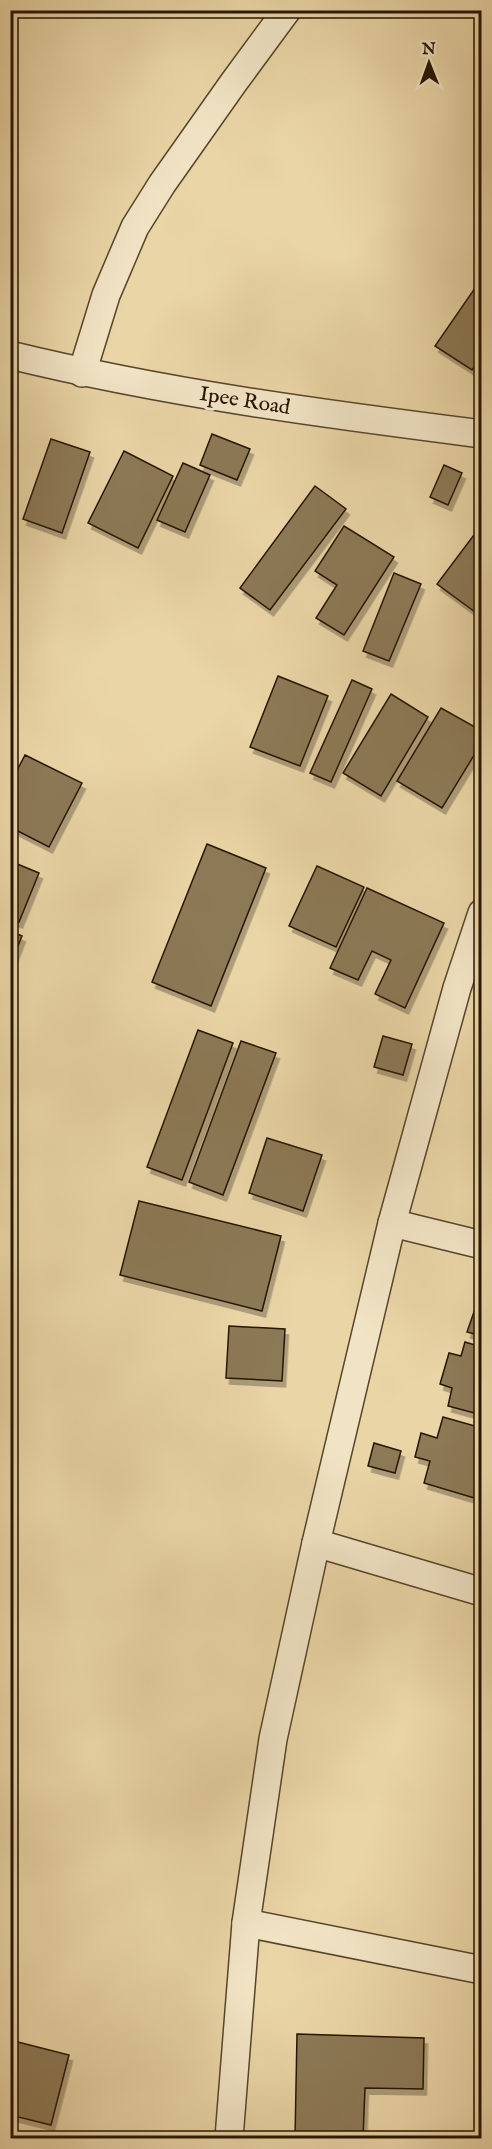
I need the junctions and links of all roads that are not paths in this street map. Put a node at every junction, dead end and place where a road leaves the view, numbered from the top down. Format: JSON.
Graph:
{"nodes":[{"id":1,"x":287,"y":10,"type":"edge"},
{"id":2,"x":10,"y":355,"type":"edge"},
{"id":3,"x":82,"y":373,"type":"junction"},
{"id":4,"x":482,"y":434,"type":"edge"},
{"id":5,"x":482,"y":913,"type":"edge"},
{"id":6,"x":392,"y":1222,"type":"junction"},
{"id":7,"x":482,"y":1245,"type":"edge"},
{"id":8,"x":316,"y":1543,"type":"junction"},
{"id":9,"x":482,"y":1592,"type":"edge"},
{"id":10,"x":246,"y":1923,"type":"junction"},
{"id":11,"x":482,"y":1970,"type":"edge"},
{"id":12,"x":229,"y":2139,"type":"edge"}],
"edges":[{"from":1,"to":3,"type":"street"},
{"from":2,"to":3,"type":"street","name":"Ipee Road"},
{"from":3,"to":4,"type":"street","name":"Ipee Road"},
{"from":5,"to":6,"type":"street"},
{"from":6,"to":7,"type":"street"},
{"from":6,"to":8,"type":"street"},
{"from":8,"to":9,"type":"street"},
{"from":8,"to":10,"type":"street"},
{"from":10,"to":11,"type":"street"},
{"from":10,"to":12,"type":"street"}]}
